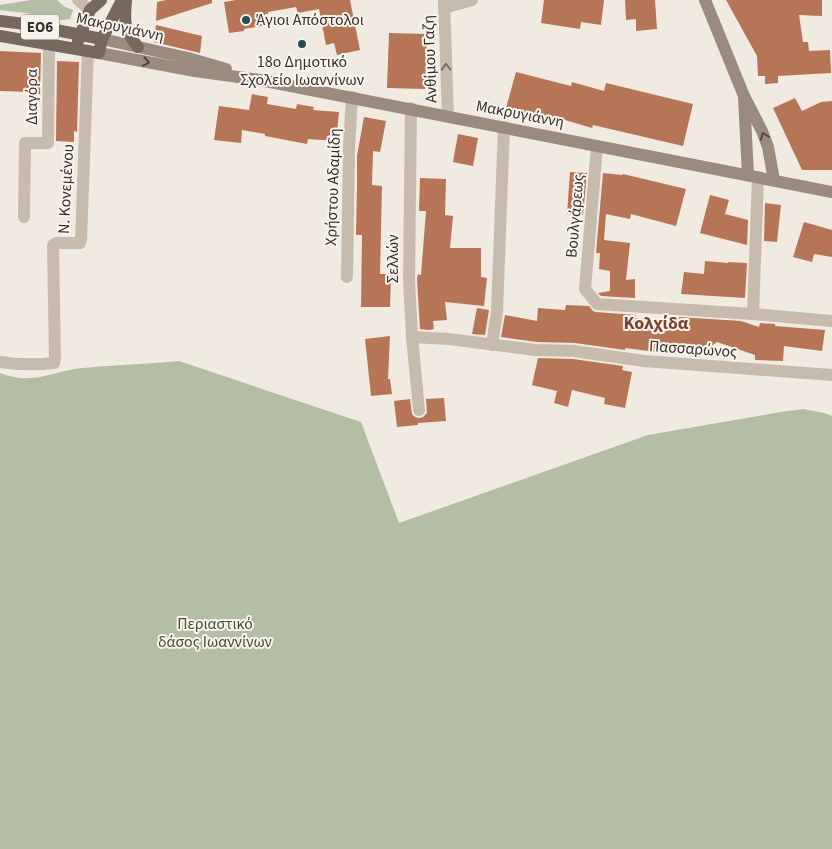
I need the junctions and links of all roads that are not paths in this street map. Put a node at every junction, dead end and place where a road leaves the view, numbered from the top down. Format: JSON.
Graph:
{"nodes":[{"id":1,"x":78,"y":0,"type":"edge"},
{"id":2,"x":100,"y":0,"type":"edge"},
{"id":3,"x":124,"y":0,"type":"edge"},
{"id":4,"x":472,"y":0,"type":"edge"},
{"id":5,"x":704,"y":0,"type":"edge"},
{"id":6,"x":444,"y":4,"type":"edge"},
{"id":7,"x":90,"y":10,"type":"junction"},
{"id":8,"x":0,"y":20,"type":"edge"},
{"id":9,"x":79,"y":35,"type":"junction"},
{"id":10,"x":0,"y":36,"type":"edge"},
{"id":11,"x":102,"y":39,"type":"junction"},
{"id":12,"x":49,"y":44,"type":"junction"},
{"id":13,"x":138,"y":47,"type":"junction"},
{"id":14,"x":87,"y":51,"type":"junction"},
{"id":15,"x":260,"y":80,"type":"junction"},
{"id":16,"x":744,"y":96,"type":"junction"},
{"id":17,"x":352,"y":97,"type":"junction"},
{"id":18,"x":411,"y":108,"type":"junction"},
{"id":19,"x":448,"y":116,"type":"junction"},
{"id":20,"x":504,"y":127,"type":"junction"},
{"id":21,"x":597,"y":146,"type":"junction"},
{"id":22,"x":754,"y":176,"type":"junction"},
{"id":23,"x":774,"y":180,"type":"junction"},
{"id":24,"x":832,"y":192,"type":"edge"},
{"id":25,"x":24,"y":217,"type":"dead end"},
{"id":26,"x":346,"y":277,"type":"dead end"},
{"id":27,"x":753,"y":314,"type":"junction"},
{"id":28,"x":832,"y":321,"type":"edge"},
{"id":29,"x":412,"y":337,"type":"junction"},
{"id":30,"x":492,"y":345,"type":"junction"},
{"id":31,"x":0,"y":362,"type":"edge"},
{"id":32,"x":832,"y":375,"type":"edge"},
{"id":33,"x":419,"y":410,"type":"dead end"}],
"edges":[{"from":1,"to":7,"type":"street"},
{"from":2,"to":7,"type":"main road","number":"ΕΟ6"},
{"from":3,"to":11,"type":"main road"},
{"from":3,"to":13,"type":"main road"},
{"from":4,"to":6,"type":"street"},
{"from":5,"to":16,"type":"main road"},
{"from":19,"to":6,"type":"street","name":"Ανθίμου Γαζη","one_way":true},
{"from":7,"to":9,"type":"main road","number":"ΕΟ6"},
{"from":8,"to":9,"type":"main road","name":"Μακρυγιάννη","number":"ΕΟ6"},
{"from":9,"to":11,"type":"main road","name":"Μακρυγιάννη","number":"ΕΟ6"},
{"from":9,"to":14,"type":"main road","number":"ΕΟ6"},
{"from":10,"to":12,"type":"main road","name":"Μακρυγιάννη","number":"ΕΟ6"},
{"from":11,"to":13,"type":"main road","name":"Μακρυγιάννη"},
{"from":11,"to":14,"type":"main road"},
{"from":12,"to":14,"type":"main road","name":"Μακρυγιάννη","number":"ΕΟ6"},
{"from":12,"to":25,"type":"street","name":"Διαγόρα"},
{"from":13,"to":15,"type":"main road","name":"Μακρυγιάννη"},
{"from":14,"to":15,"type":"main road","name":"Μακρυγιάννη","one_way":true},
{"from":14,"to":31,"type":"street","name":"Ν. Κονεμένου"},
{"from":15,"to":17,"type":"main road","name":"Μακρυγιάννη"},
{"from":16,"to":22,"type":"main road"},
{"from":23,"to":16,"type":"main road","one_way":true},
{"from":17,"to":18,"type":"main road","name":"Μακρυγιάννη"},
{"from":17,"to":26,"type":"street","name":"Χρήστου Αδαμίδη"},
{"from":18,"to":19,"type":"main road","name":"Μακρυγιάννη"},
{"from":18,"to":29,"type":"street","name":"Σελλών"},
{"from":19,"to":20,"type":"main road","name":"Μακρυγιάννη"},
{"from":20,"to":21,"type":"main road","name":"Μακρυγιάννη"},
{"from":20,"to":30,"type":"street"},
{"from":21,"to":22,"type":"main road","name":"Μακρυγιάννη"},
{"from":21,"to":27,"type":"street","name":"Βουλγάρεως"},
{"from":22,"to":23,"type":"main road","name":"Μακρυγιάννη"},
{"from":22,"to":27,"type":"street"},
{"from":23,"to":24,"type":"main road","name":"Μακρυγιάννη"},
{"from":27,"to":28,"type":"street"},
{"from":29,"to":30,"type":"street","name":"Πασσαρώνος"},
{"from":29,"to":33,"type":"street","name":"Σελλών"},
{"from":30,"to":32,"type":"street","name":"Πασσαρώνος"}]}
